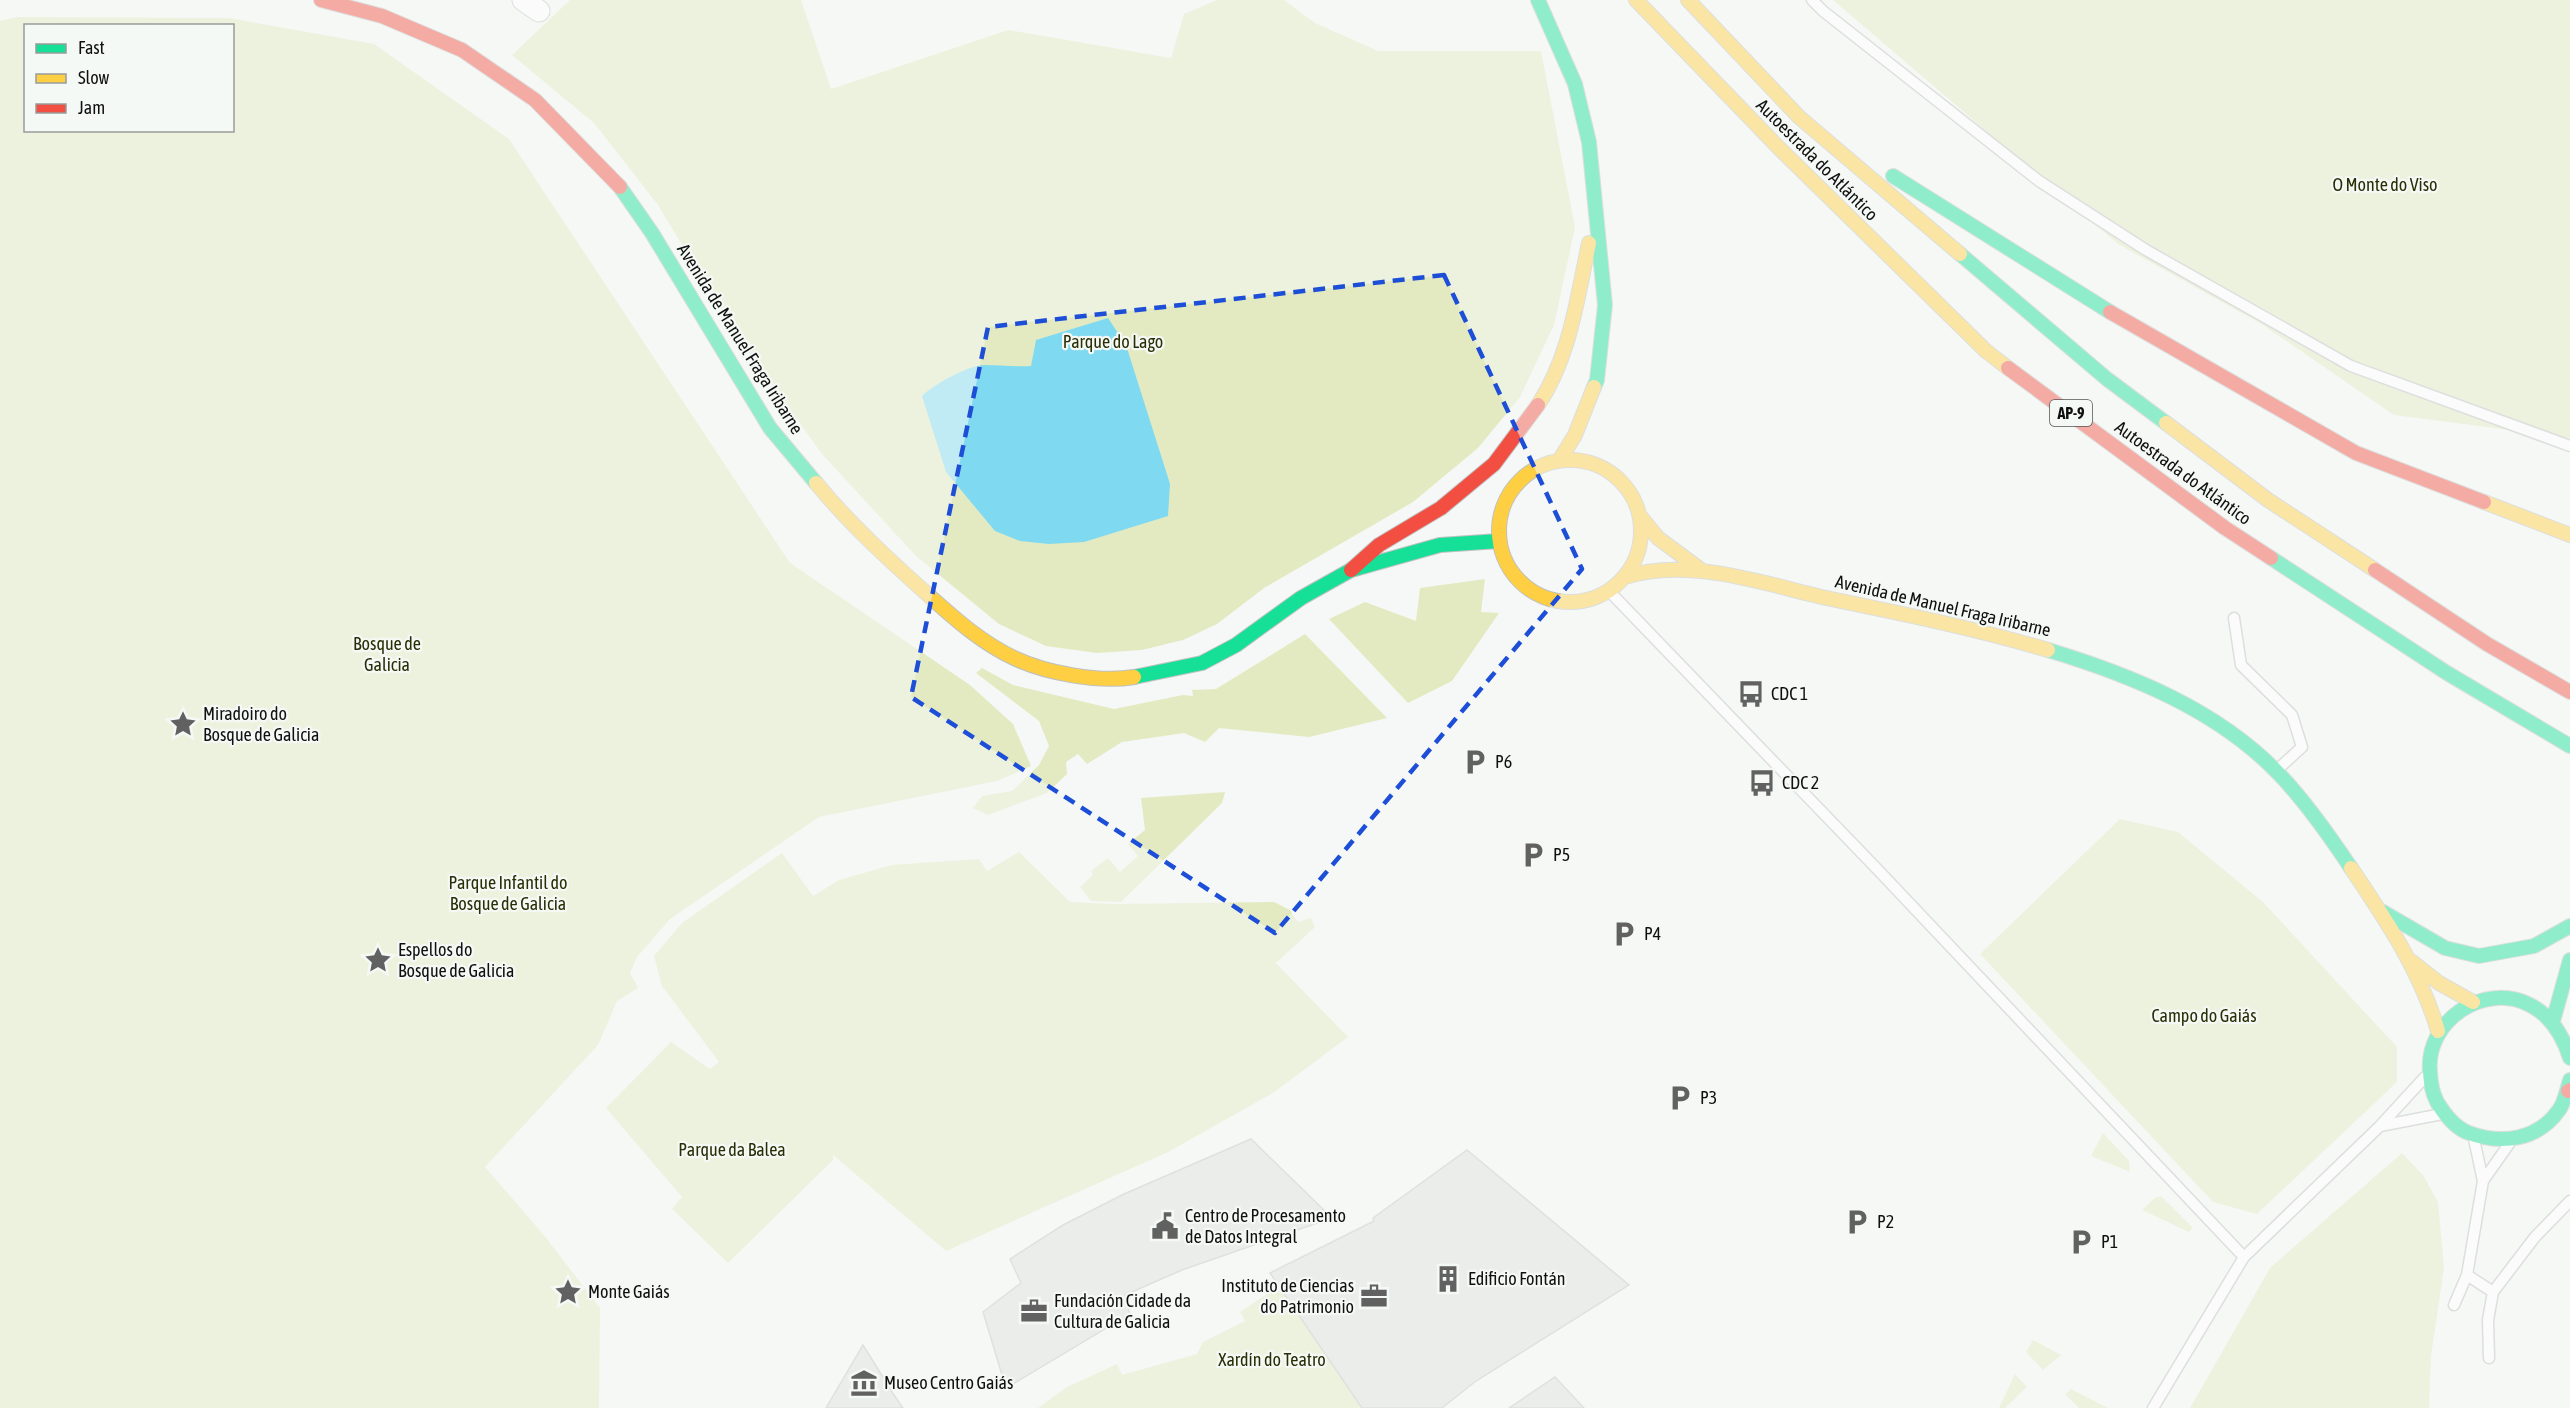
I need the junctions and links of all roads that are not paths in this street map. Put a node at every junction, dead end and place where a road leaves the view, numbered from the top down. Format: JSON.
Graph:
{"nodes":[{"id":1,"x":321,"y":0,"type":"edge"},
{"id":2,"x":1538,"y":0,"type":"edge"},
{"id":3,"x":1636,"y":0,"type":"edge"},
{"id":4,"x":1689,"y":0,"type":"edge"},
{"id":5,"x":1812,"y":0,"type":"edge"},
{"id":6,"x":1799,"y":117,"type":"junction"},
{"id":7,"x":1597,"y":206,"type":"junction"},
{"id":8,"x":2570,"y":446,"type":"edge"},
{"id":9,"x":1559,"y":461,"type":"junction"},
{"id":10,"x":1640,"y":516,"type":"junction"},
{"id":11,"x":2570,"y":535,"type":"edge"},
{"id":12,"x":1499,"y":541,"type":"junction"},
{"id":13,"x":1351,"y":570,"type":"junction"},
{"id":14,"x":1701,"y":570,"type":"junction"},
{"id":15,"x":1625,"y":577,"type":"junction"},
{"id":16,"x":1609,"y":591,"type":"junction"},
{"id":17,"x":2234,"y":618,"type":"dead end"},
{"id":18,"x":2570,"y":692,"type":"edge"},
{"id":19,"x":2570,"y":746,"type":"edge"},
{"id":20,"x":2276,"y":771,"type":"junction"},
{"id":21,"x":2380,"y":911,"type":"junction"},
{"id":22,"x":2570,"y":926,"type":"edge"},
{"id":23,"x":2408,"y":959,"type":"junction"},
{"id":24,"x":2568,"y":963,"type":"edge"},
{"id":25,"x":2551,"y":980,"type":"dead end"},
{"id":26,"x":2473,"y":1002,"type":"junction"},
{"id":27,"x":2553,"y":1021,"type":"junction"},
{"id":28,"x":2438,"y":1031,"type":"junction"},
{"id":29,"x":2570,"y":1058,"type":"edge"},
{"id":30,"x":2428,"y":1075,"type":"junction"},
{"id":31,"x":2569,"y":1087,"type":"edge"},
{"id":32,"x":2442,"y":1114,"type":"junction"},
{"id":33,"x":2380,"y":1126,"type":"junction"},
{"id":34,"x":2474,"y":1137,"type":"junction"},
{"id":35,"x":2512,"y":1140,"type":"junction"},
{"id":36,"x":2483,"y":1181,"type":"junction"},
{"id":37,"x":2570,"y":1201,"type":"edge"},
{"id":38,"x":2244,"y":1257,"type":"junction"},
{"id":39,"x":2467,"y":1275,"type":"junction"},
{"id":40,"x":2493,"y":1292,"type":"junction"},
{"id":41,"x":2454,"y":1305,"type":"dead end"},
{"id":42,"x":2489,"y":1358,"type":"dead end"},
{"id":43,"x":2153,"y":1406,"type":"edge"}],
"edges":[{"from":1,"to":13,"type":"main road","name":"Avenida de Manuel Fraga Iribarne"},
{"from":2,"to":7,"type":"main road"},
{"from":3,"to":19,"type":"main road","name":"Autoestrada do Atlántico","number":"AP-9"},
{"from":4,"to":6,"type":"main road","name":"Autoestrada do Atlántico","number":"AP-9"},
{"from":5,"to":8,"type":"lane"},
{"from":6,"to":11,"type":"main road"},
{"from":6,"to":18,"type":"main road","name":"Autoestrada do Atlántico","number":"AP-9"},
{"from":7,"to":9,"type":"main road"},
{"from":7,"to":13,"type":"main road"},
{"from":9,"to":10,"type":"main road","name":"Avenida de Manuel Fraga Iribarne"},
{"from":9,"to":12,"type":"main road","name":"Avenida de Manuel Fraga Iribarne"},
{"from":10,"to":14,"type":"main road","name":"Avenida de Manuel Fraga Iribarne"},
{"from":10,"to":15,"type":"main road","name":"Avenida de Manuel Fraga Iribarne"},
{"from":12,"to":13,"type":"main road","name":"Avenida de Manuel Fraga Iribarne"},
{"from":12,"to":16,"type":"main road","name":"Avenida de Manuel Fraga Iribarne"},
{"from":14,"to":15,"type":"main road","name":"Avenida de Manuel Fraga Iribarne"},
{"from":14,"to":20,"type":"main road","name":"Avenida de Manuel Fraga Iribarne"},
{"from":15,"to":16,"type":"main road","name":"Avenida de Manuel Fraga Iribarne"},
{"from":16,"to":38,"type":"lane"},
{"from":17,"to":20,"type":"lane"},
{"from":20,"to":21,"type":"main road","name":"Avenida de Manuel Fraga Iribarne"},
{"from":21,"to":22,"type":"main road"},
{"from":21,"to":23,"type":"main road","name":"Avenida de Manuel Fraga Iribarne"},
{"from":23,"to":26,"type":"main road","name":"Avenida de Manuel Fraga Iribarne"},
{"from":23,"to":28,"type":"main road","name":"Avenida de Manuel Fraga Iribarne"},
{"from":24,"to":25,"type":"main road"},
{"from":24,"to":27,"type":"main road"},
{"from":26,"to":27,"type":"main road"},
{"from":26,"to":28,"type":"main road"},
{"from":27,"to":29,"type":"main road"},
{"from":28,"to":30,"type":"main road"},
{"from":30,"to":32,"type":"main road"},
{"from":30,"to":33,"type":"lane"},
{"from":31,"to":35,"type":"main road"},
{"from":32,"to":33,"type":"lane"},
{"from":32,"to":34,"type":"main road"},
{"from":33,"to":38,"type":"lane"},
{"from":34,"to":35,"type":"main road"},
{"from":34,"to":36,"type":"lane"},
{"from":35,"to":36,"type":"lane"},
{"from":36,"to":39,"type":"lane"},
{"from":37,"to":40,"type":"lane"},
{"from":38,"to":43,"type":"lane"},
{"from":39,"to":40,"type":"lane"},
{"from":39,"to":41,"type":"lane"},
{"from":40,"to":42,"type":"lane"}]}
